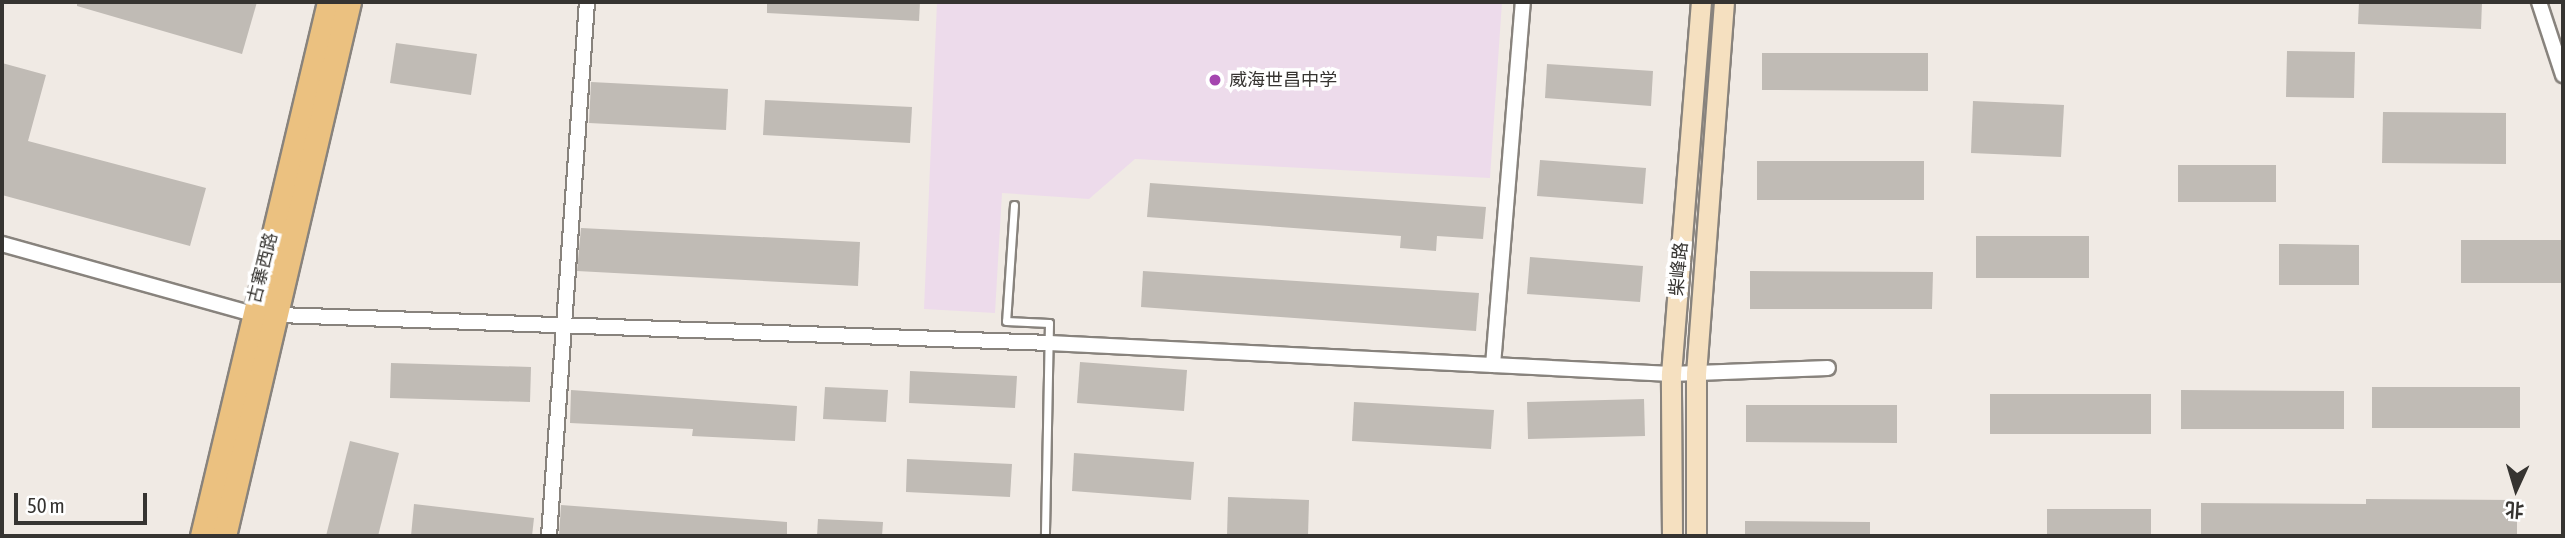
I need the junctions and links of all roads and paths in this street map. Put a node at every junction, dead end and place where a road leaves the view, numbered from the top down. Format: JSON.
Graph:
{"nodes":[{"id":1,"x":329,"y":2,"type":"edge"},
{"id":2,"x":349,"y":2,"type":"edge"},
{"id":3,"x":587,"y":2,"type":"edge"},
{"id":4,"x":1524,"y":2,"type":"edge"},
{"id":5,"x":1701,"y":2,"type":"edge"},
{"id":6,"x":1724,"y":2,"type":"edge"},
{"id":7,"x":2539,"y":2,"type":"edge"},
{"id":8,"x":2563,"y":75,"type":"edge"},
{"id":9,"x":1014,"y":205,"type":"dead end"},
{"id":10,"x":2,"y":244,"type":"edge"},
{"id":11,"x":252,"y":314,"type":"junction"},
{"id":12,"x":275,"y":315,"type":"junction"},
{"id":13,"x":564,"y":326,"type":"junction"},
{"id":14,"x":1049,"y":342,"type":"junction"},
{"id":15,"x":1493,"y":365,"type":"junction"},
{"id":16,"x":1828,"y":368,"type":"dead end"},
{"id":17,"x":1671,"y":374,"type":"junction"},
{"id":18,"x":1696,"y":374,"type":"junction"},
{"id":19,"x":202,"y":536,"type":"edge"},
{"id":20,"x":224,"y":536,"type":"edge"},
{"id":21,"x":548,"y":536,"type":"edge"},
{"id":22,"x":1045,"y":536,"type":"edge"},
{"id":23,"x":1672,"y":536,"type":"edge"},
{"id":24,"x":1696,"y":536,"type":"edge"}],
"edges":[{"from":1,"to":11,"type":"main road","name":"古寨西路"},
{"from":2,"to":12,"type":"main road","name":"古寨西路"},
{"from":3,"to":13,"type":"street"},
{"from":4,"to":15,"type":"street"},
{"from":5,"to":17,"type":"street","name":"柴峰路"},
{"from":6,"to":18,"type":"street","name":"柴峰路"},
{"from":7,"to":8,"type":"street"},
{"from":9,"to":14,"type":"lane"},
{"from":10,"to":11,"type":"street"},
{"from":11,"to":12,"type":"street"},
{"from":11,"to":19,"type":"main road","name":"古寨西路"},
{"from":12,"to":13,"type":"street"},
{"from":12,"to":20,"type":"main road","name":"古寨西路"},
{"from":13,"to":14,"type":"street"},
{"from":13,"to":21,"type":"street"},
{"from":14,"to":15,"type":"street"},
{"from":14,"to":22,"type":"lane"},
{"from":15,"to":17,"type":"street"},
{"from":16,"to":18,"type":"street"},
{"from":17,"to":18,"type":"street"},
{"from":17,"to":23,"type":"street","name":"柴峰路"},
{"from":18,"to":24,"type":"street","name":"柴峰路"}]}
